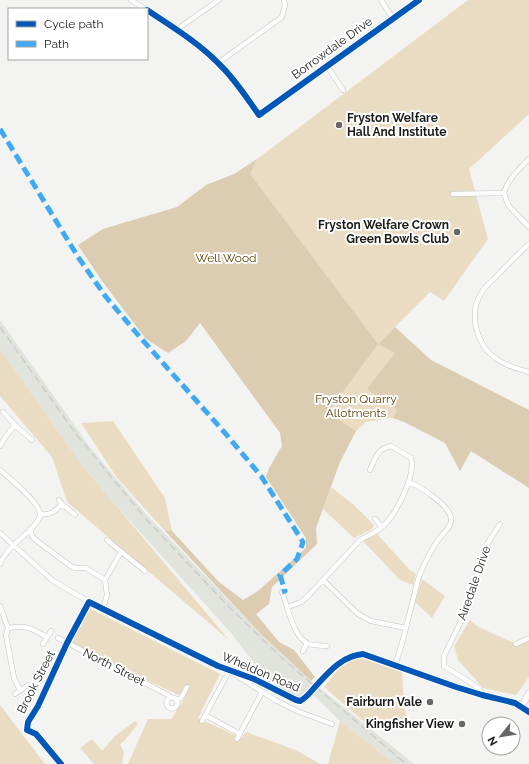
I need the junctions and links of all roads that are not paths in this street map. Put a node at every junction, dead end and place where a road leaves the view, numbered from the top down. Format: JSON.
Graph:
{"nodes":[{"id":1,"x":219,"y":0,"type":"edge"},
{"id":2,"x":284,"y":0,"type":"edge"},
{"id":3,"x":381,"y":0,"type":"edge"},
{"id":4,"x":419,"y":0,"type":"edge"},
{"id":5,"x":134,"y":1,"type":"edge"},
{"id":6,"x":143,"y":8,"type":"edge"},
{"id":7,"x":148,"y":11,"type":"edge"},
{"id":8,"x":393,"y":18,"type":"junction"},
{"id":9,"x":176,"y":30,"type":"junction"},
{"id":10,"x":218,"y":63,"type":"junction"},
{"id":11,"x":327,"y":66,"type":"junction"},
{"id":12,"x":343,"y":90,"type":"dead end"},
{"id":13,"x":529,"y":159,"type":"edge"},
{"id":14,"x":504,"y":193,"type":"junction"},
{"id":15,"x":454,"y":194,"type":"dead end"},
{"id":16,"x":529,"y":227,"type":"edge"},
{"id":17,"x":529,"y":244,"type":"edge"},
{"id":18,"x":529,"y":372,"type":"edge"},
{"id":19,"x":2,"y":412,"type":"dead end"},
{"id":20,"x":15,"y":425,"type":"junction"},
{"id":21,"x":32,"y":440,"type":"dead end"},
{"id":22,"x":0,"y":446,"type":"edge"},
{"id":23,"x":0,"y":470,"type":"edge"},
{"id":24,"x":370,"y":470,"type":"dead end"},
{"id":25,"x":408,"y":482,"type":"junction"},
{"id":26,"x":40,"y":514,"type":"junction"},
{"id":27,"x":75,"y":515,"type":"dead end"},
{"id":28,"x":375,"y":519,"type":"dead end"},
{"id":29,"x":500,"y":524,"type":"dead end"},
{"id":30,"x":382,"y":527,"type":"junction"},
{"id":31,"x":30,"y":529,"type":"junction"},
{"id":32,"x":0,"y":533,"type":"edge"},
{"id":33,"x":107,"y":540,"type":"dead end"},
{"id":34,"x":13,"y":545,"type":"junction"},
{"id":35,"x":121,"y":552,"type":"junction"},
{"id":36,"x":0,"y":564,"type":"edge"},
{"id":37,"x":145,"y":571,"type":"dead end"},
{"id":38,"x":105,"y":580,"type":"junction"},
{"id":39,"x":323,"y":580,"type":"junction"},
{"id":40,"x":282,"y":592,"type":"dead end"},
{"id":41,"x":90,"y":602,"type":"junction"},
{"id":42,"x":0,"y":606,"type":"edge"},
{"id":43,"x":288,"y":607,"type":"junction"},
{"id":44,"x":103,"y":609,"type":"junction"},
{"id":45,"x":8,"y":628,"type":"junction"},
{"id":46,"x":406,"y":628,"type":"junction"},
{"id":47,"x":50,"y":631,"type":"dead end"},
{"id":48,"x":47,"y":637,"type":"junction"},
{"id":49,"x":58,"y":638,"type":"dead end"},
{"id":50,"x":529,"y":638,"type":"edge"},
{"id":51,"x":67,"y":643,"type":"junction"},
{"id":52,"x":308,"y":643,"type":"junction"},
{"id":53,"x":43,"y":644,"type":"dead end"},
{"id":54,"x":516,"y":644,"type":"dead end"},
{"id":55,"x":327,"y":646,"type":"dead end"},
{"id":56,"x":303,"y":651,"type":"dead end"},
{"id":57,"x":396,"y":665,"type":"junction"},
{"id":58,"x":230,"y":671,"type":"junction"},
{"id":59,"x":28,"y":685,"type":"dead end"},
{"id":60,"x":187,"y":687,"type":"dead end"},
{"id":61,"x":20,"y":690,"type":"junction"},
{"id":62,"x":262,"y":692,"type":"junction"},
{"id":63,"x":529,"y":693,"type":"edge"},
{"id":64,"x":15,"y":694,"type":"dead end"},
{"id":65,"x":482,"y":695,"type":"junction"},
{"id":66,"x":170,"y":697,"type":"junction"},
{"id":67,"x":176,"y":700,"type":"junction"},
{"id":68,"x":522,"y":706,"type":"junction"},
{"id":69,"x":529,"y":712,"type":"edge"},
{"id":70,"x":205,"y":715,"type":"junction"},
{"id":71,"x":202,"y":721,"type":"dead end"},
{"id":72,"x":332,"y":724,"type":"dead end"},
{"id":73,"x":240,"y":734,"type":"junction"},
{"id":74,"x":237,"y":739,"type":"dead end"},
{"id":75,"x":61,"y":764,"type":"edge"}],
"edges":[{"from":1,"to":9,"type":"street"},
{"from":2,"to":10,"type":"street"},
{"from":3,"to":8,"type":"street"},
{"from":4,"to":8,"type":"street","name":"Borrowdale Drive"},
{"from":5,"to":6,"type":"street"},
{"from":7,"to":9,"type":"street"},
{"from":8,"to":11,"type":"street","name":"Borrowdale Drive"},
{"from":9,"to":10,"type":"street"},
{"from":10,"to":11,"type":"street","name":"Borrowdale Drive"},
{"from":11,"to":12,"type":"street"},
{"from":13,"to":14,"type":"street"},
{"from":14,"to":15,"type":"street"},
{"from":14,"to":16,"type":"street"},
{"from":17,"to":18,"type":"street"},
{"from":19,"to":20,"type":"street"},
{"from":20,"to":21,"type":"street"},
{"from":20,"to":22,"type":"street"},
{"from":23,"to":26,"type":"street"},
{"from":24,"to":25,"type":"street"},
{"from":25,"to":30,"type":"street"},
{"from":25,"to":46,"type":"street"},
{"from":26,"to":27,"type":"street"},
{"from":26,"to":31,"type":"street"},
{"from":28,"to":30,"type":"street"},
{"from":29,"to":65,"type":"street","name":"Airedale Drive"},
{"from":30,"to":39,"type":"street"},
{"from":31,"to":34,"type":"street"},
{"from":31,"to":38,"type":"street"},
{"from":32,"to":34,"type":"street","name":"Wheldon Road"},
{"from":33,"to":35,"type":"street"},
{"from":34,"to":36,"type":"street"},
{"from":34,"to":41,"type":"street","name":"Wheldon Road"},
{"from":35,"to":37,"type":"street"},
{"from":35,"to":38,"type":"street"},
{"from":38,"to":44,"type":"street"},
{"from":39,"to":43,"type":"street"},
{"from":39,"to":46,"type":"street"},
{"from":40,"to":43,"type":"street"},
{"from":41,"to":44,"type":"street","name":"Wheldon Road"},
{"from":41,"to":51,"type":"street"},
{"from":42,"to":45,"type":"street"},
{"from":43,"to":52,"type":"street"},
{"from":44,"to":58,"type":"street","name":"Wheldon Road"},
{"from":45,"to":48,"type":"street"},
{"from":45,"to":61,"type":"street"},
{"from":46,"to":57,"type":"street"},
{"from":47,"to":48,"type":"street"},
{"from":48,"to":53,"type":"street"},
{"from":49,"to":51,"type":"street","name":"North Street"},
{"from":50,"to":54,"type":"street"},
{"from":51,"to":66,"type":"street","name":"North Street"},
{"from":51,"to":75,"type":"street","name":"Brook Street"},
{"from":52,"to":55,"type":"street"},
{"from":52,"to":56,"type":"street"},
{"from":57,"to":58,"type":"street","name":"Wheldon Road","bridge":true},
{"from":57,"to":65,"type":"street","name":"Wheldon Road"},
{"from":58,"to":62,"type":"street"},
{"from":58,"to":70,"type":"street"},
{"from":59,"to":61,"type":"street"},
{"from":60,"to":67,"type":"street"},
{"from":61,"to":64,"type":"street"},
{"from":62,"to":72,"type":"street"},
{"from":62,"to":73,"type":"street"},
{"from":63,"to":68,"type":"street"},
{"from":65,"to":68,"type":"street","name":"Wheldon Road"},
{"from":66,"to":67,"type":"street","name":"North Street"},
{"from":66,"to":67,"type":"street"},
{"from":68,"to":69,"type":"street","name":"Wheldon Road"},
{"from":70,"to":71,"type":"street"},
{"from":70,"to":73,"type":"street"},
{"from":73,"to":74,"type":"street"}]}
